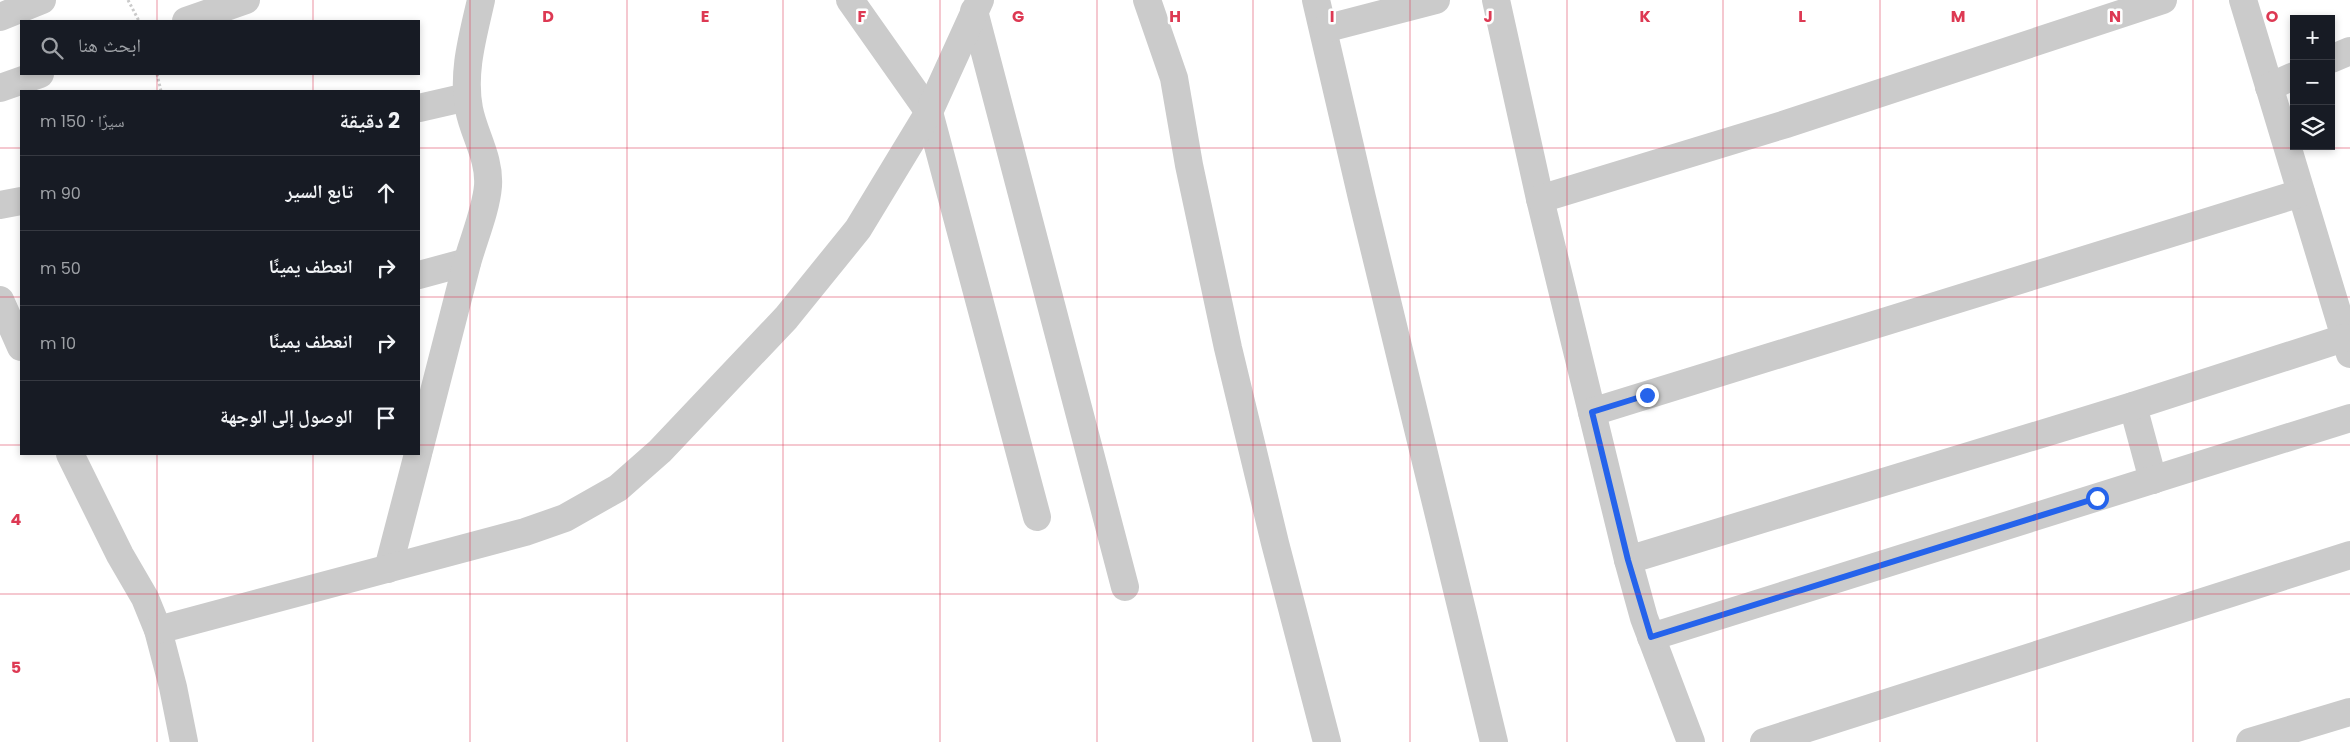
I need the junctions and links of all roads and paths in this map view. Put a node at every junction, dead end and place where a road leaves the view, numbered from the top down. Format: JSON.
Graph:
{"nodes":[{"id":1,"x":42,"y":0,"type":"edge"},
{"id":2,"x":128,"y":0,"type":"edge"},
{"id":3,"x":246,"y":0,"type":"edge"},
{"id":4,"x":481,"y":0,"type":"edge"},
{"id":5,"x":850,"y":0,"type":"edge"},
{"id":6,"x":1147,"y":0,"type":"edge"},
{"id":7,"x":1316,"y":0,"type":"edge"},
{"id":8,"x":1436,"y":0,"type":"edge"},
{"id":9,"x":1496,"y":0,"type":"edge"},
{"id":10,"x":2163,"y":0,"type":"edge"},
{"id":11,"x":2244,"y":0,"type":"edge"},
{"id":12,"x":977,"y":6,"type":"edge"},
{"id":13,"x":0,"y":17,"type":"edge"},
{"id":14,"x":138,"y":20,"type":"edge"},
{"id":15,"x":189,"y":20,"type":"edge"},
{"id":16,"x":1324,"y":29,"type":"junction"},
{"id":17,"x":2350,"y":51,"type":"edge"},
{"id":18,"x":2335,"y":57,"type":"edge"},
{"id":19,"x":37,"y":75,"type":"edge"},
{"id":20,"x":157,"y":75,"type":"edge"},
{"id":21,"x":2290,"y":78,"type":"edge"},
{"id":22,"x":2269,"y":87,"type":"junction"},
{"id":23,"x":0,"y":88,"type":"edge"},
{"id":24,"x":161,"y":90,"type":"edge"},
{"id":25,"x":467,"y":97,"type":"junction"},
{"id":26,"x":420,"y":108,"type":"edge"},
{"id":27,"x":929,"y":112,"type":"junction"},
{"id":28,"x":2301,"y":193,"type":"junction"},
{"id":29,"x":1540,"y":199,"type":"junction"},
{"id":30,"x":20,"y":200,"type":"edge"},
{"id":31,"x":0,"y":206,"type":"edge"},
{"id":32,"x":468,"y":262,"type":"junction"},
{"id":33,"x":420,"y":275,"type":"edge"},
{"id":34,"x":0,"y":300,"type":"edge"},
{"id":35,"x":20,"y":345,"type":"edge"},
{"id":36,"x":2347,"y":346,"type":"edge"},
{"id":37,"x":2133,"y":406,"type":"junction"},
{"id":38,"x":1592,"y":412,"type":"junction"},
{"id":39,"x":2350,"y":418,"type":"edge"},
{"id":40,"x":420,"y":444,"type":"edge"},
{"id":41,"x":70,"y":455,"type":"edge"},
{"id":42,"x":417,"y":455,"type":"edge"},
{"id":43,"x":2153,"y":480,"type":"junction"},
{"id":44,"x":1037,"y":517,"type":"dead end"},
{"id":45,"x":2350,"y":555,"type":"edge"},
{"id":46,"x":1628,"y":560,"type":"junction"},
{"id":47,"x":388,"y":569,"type":"junction"},
{"id":48,"x":1125,"y":587,"type":"dead end"},
{"id":49,"x":158,"y":630,"type":"junction"},
{"id":50,"x":1651,"y":637,"type":"junction"},
{"id":51,"x":2350,"y":712,"type":"edge"},
{"id":52,"x":184,"y":742,"type":"edge"},
{"id":53,"x":1327,"y":742,"type":"edge"},
{"id":54,"x":1494,"y":742,"type":"edge"},
{"id":55,"x":1691,"y":742,"type":"edge"},
{"id":56,"x":1764,"y":742,"type":"edge"},
{"id":57,"x":2250,"y":742,"type":"edge"}],
"edges":[{"from":1,"to":13,"type":"street"},
{"from":2,"to":14,"type":"path"},
{"from":3,"to":15,"type":"street"},
{"from":4,"to":25,"type":"street"},
{"from":5,"to":27,"type":"street"},
{"from":6,"to":53,"type":"street"},
{"from":7,"to":16,"type":"street"},
{"from":8,"to":16,"type":"street"},
{"from":9,"to":29,"type":"street"},
{"from":10,"to":29,"type":"street"},
{"from":11,"to":22,"type":"street"},
{"from":12,"to":27,"type":"street"},
{"from":12,"to":48,"type":"street"},
{"from":16,"to":54,"type":"street"},
{"from":17,"to":18,"type":"street"},
{"from":19,"to":23,"type":"street"},
{"from":20,"to":24,"type":"path"},
{"from":21,"to":22,"type":"street"},
{"from":22,"to":28,"type":"street"},
{"from":25,"to":26,"type":"street"},
{"from":25,"to":32,"type":"street"},
{"from":27,"to":44,"type":"street"},
{"from":27,"to":47,"type":"street"},
{"from":28,"to":36,"type":"street"},
{"from":28,"to":38,"type":"street"},
{"from":29,"to":38,"type":"street"},
{"from":30,"to":31,"type":"street"},
{"from":32,"to":33,"type":"street"},
{"from":32,"to":40,"type":"street"},
{"from":34,"to":35,"type":"street"},
{"from":36,"to":37,"type":"street"},
{"from":37,"to":43,"type":"street"},
{"from":37,"to":46,"type":"street"},
{"from":38,"to":46,"type":"street"},
{"from":39,"to":43,"type":"street"},
{"from":41,"to":49,"type":"street"},
{"from":42,"to":47,"type":"street"},
{"from":43,"to":50,"type":"street"},
{"from":45,"to":56,"type":"street"},
{"from":46,"to":50,"type":"street"},
{"from":47,"to":49,"type":"street"},
{"from":49,"to":52,"type":"street"},
{"from":50,"to":55,"type":"street"},
{"from":51,"to":57,"type":"street"}]}
